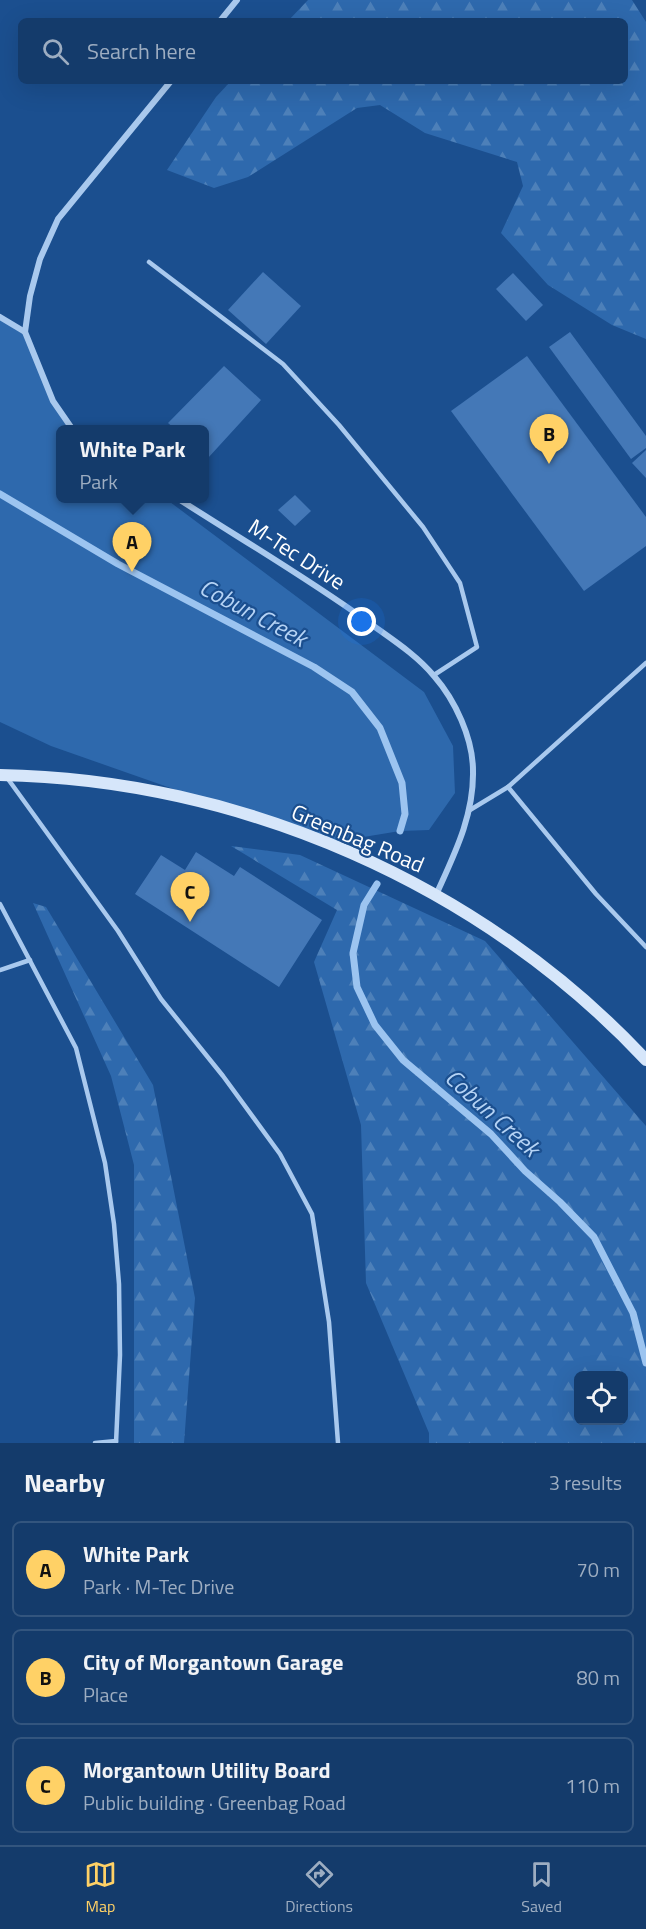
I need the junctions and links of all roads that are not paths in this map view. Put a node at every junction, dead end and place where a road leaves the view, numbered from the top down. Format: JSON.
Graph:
{"nodes":[{"id":1,"x":237,"y":0,"type":"edge"},
{"id":2,"x":222,"y":18,"type":"edge"},
{"id":3,"x":169,"y":84,"type":"edge"},
{"id":4,"x":149,"y":262,"type":"dead end"},
{"id":5,"x":0,"y":317,"type":"edge"},
{"id":6,"x":25,"y":332,"type":"junction"},
{"id":7,"x":70,"y":425,"type":"edge"},
{"id":8,"x":185,"y":503,"type":"edge"},
{"id":9,"x":646,"y":663,"type":"edge"},
{"id":10,"x":434,"y":675,"type":"junction"},
{"id":11,"x":3,"y":775,"type":"edge"},
{"id":12,"x":508,"y":786,"type":"junction"},
{"id":13,"x":471,"y":810,"type":"junction"},
{"id":14,"x":436,"y":895,"type":"junction"},
{"id":15,"x":0,"y":904,"type":"edge"},
{"id":16,"x":646,"y":947,"type":"edge"},
{"id":17,"x":30,"y":960,"type":"junction"},
{"id":18,"x":0,"y":970,"type":"edge"},
{"id":19,"x":646,"y":1060,"type":"edge"},
{"id":20,"x":116,"y":1442,"type":"edge"},
{"id":21,"x":95,"y":1443,"type":"edge"},
{"id":22,"x":338,"y":1443,"type":"edge"}],
"edges":[{"from":1,"to":2,"type":"street"},
{"from":3,"to":6,"type":"street"},
{"from":4,"to":10,"type":"lane"},
{"from":5,"to":6,"type":"street"},
{"from":6,"to":7,"type":"street"},
{"from":8,"to":10,"type":"street","name":"M-Tec Drive"},
{"from":9,"to":12,"type":"lane"},
{"from":10,"to":13,"type":"street","name":"M-Tec Drive"},
{"from":11,"to":14,"type":"main road","name":"Greenbag Road"},
{"from":11,"to":22,"type":"lane"},
{"from":12,"to":13,"type":"lane"},
{"from":12,"to":16,"type":"lane"},
{"from":13,"to":14,"type":"street","name":"M-Tec Drive"},
{"from":14,"to":19,"type":"main road","name":"Greenbag Road"},
{"from":15,"to":17,"type":"lane"},
{"from":17,"to":18,"type":"lane"},
{"from":17,"to":20,"type":"lane"},
{"from":20,"to":21,"type":"lane"}]}
